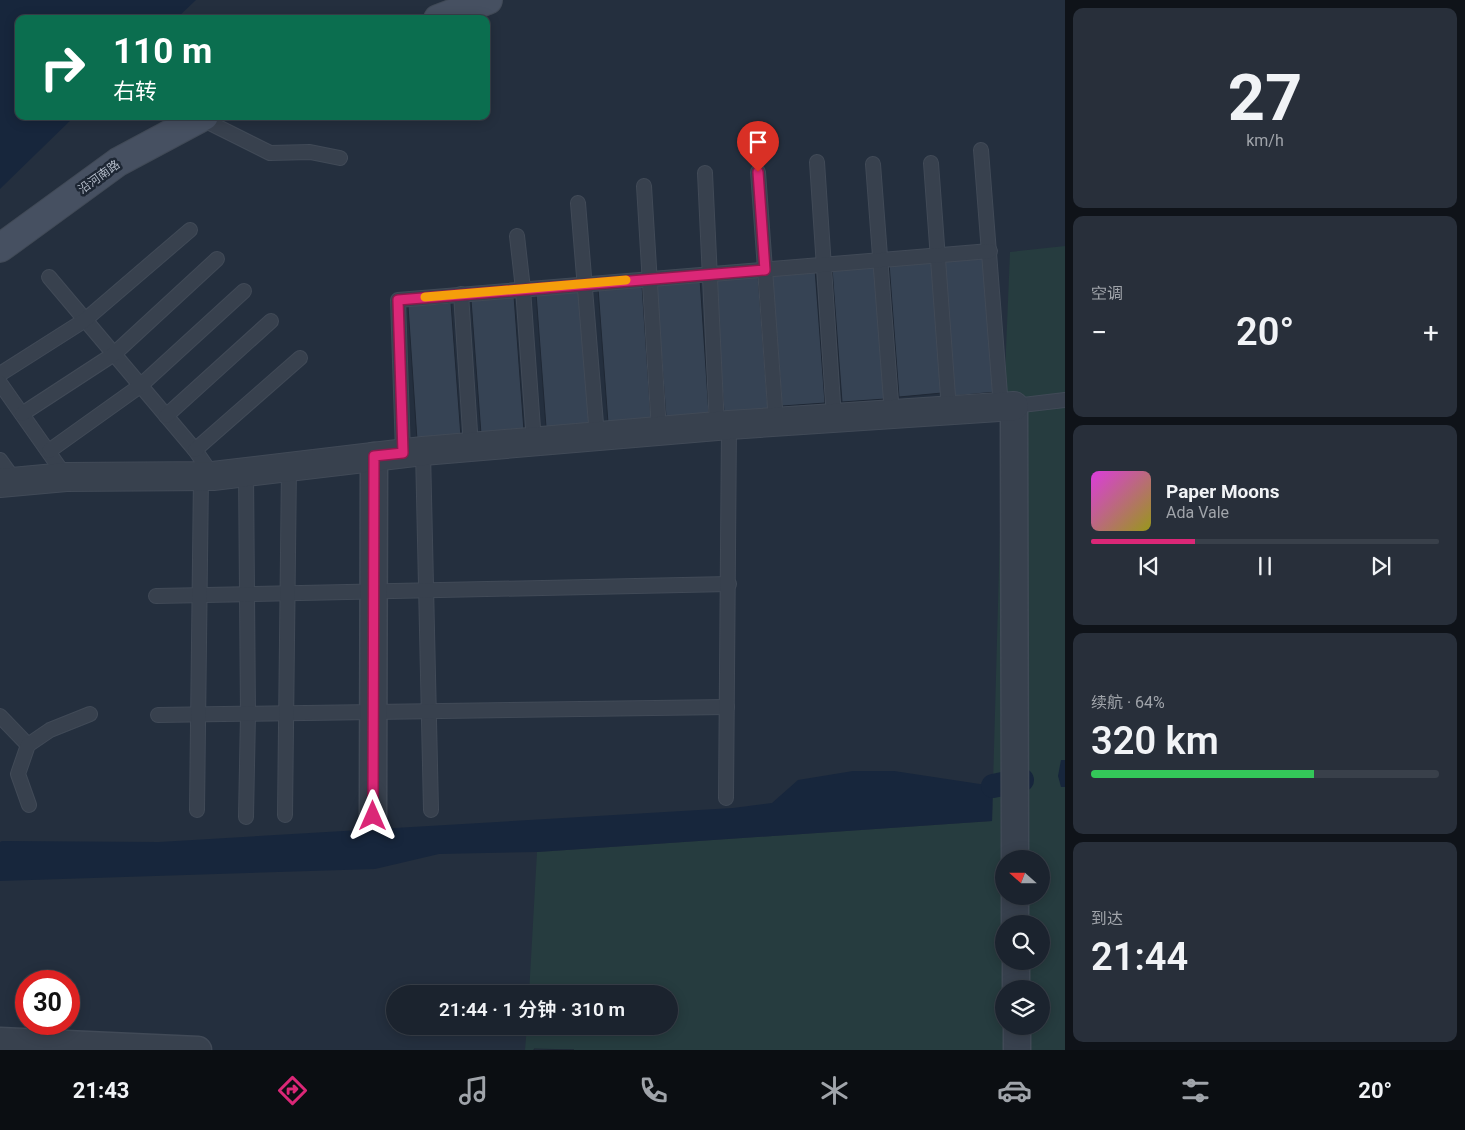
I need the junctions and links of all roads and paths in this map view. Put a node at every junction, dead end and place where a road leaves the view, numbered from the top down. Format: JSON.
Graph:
{"nodes":[{"id":1,"x":488,"y":0,"type":"edge"},
{"id":2,"x":449,"y":15,"type":"edge"},
{"id":3,"x":196,"y":120,"type":"edge"},
{"id":4,"x":208,"y":120,"type":"edge"},
{"id":5,"x":981,"y":150,"type":"dead end"},
{"id":6,"x":340,"y":158,"type":"dead end"},
{"id":7,"x":817,"y":162,"type":"dead end"},
{"id":8,"x":931,"y":163,"type":"dead end"},
{"id":9,"x":873,"y":164,"type":"dead end"},
{"id":10,"x":758,"y":172,"type":"dead end"},
{"id":11,"x":705,"y":173,"type":"dead end"},
{"id":12,"x":644,"y":186,"type":"dead end"},
{"id":13,"x":578,"y":203,"type":"dead end"},
{"id":14,"x":190,"y":230,"type":"dead end"},
{"id":15,"x":517,"y":236,"type":"dead end"},
{"id":16,"x":0,"y":248,"type":"edge"},
{"id":17,"x":990,"y":251,"type":"junction"},
{"id":18,"x":938,"y":254,"type":"junction"},
{"id":19,"x":217,"y":259,"type":"dead end"},
{"id":20,"x":880,"y":260,"type":"junction"},
{"id":21,"x":824,"y":265,"type":"junction"},
{"id":22,"x":765,"y":270,"type":"junction"},
{"id":23,"x":710,"y":274,"type":"junction"},
{"id":24,"x":48,"y":277,"type":"dead end"},
{"id":25,"x":649,"y":278,"type":"junction"},
{"id":26,"x":585,"y":284,"type":"junction"},
{"id":27,"x":523,"y":289,"type":"junction"},
{"id":28,"x":244,"y":291,"type":"dead end"},
{"id":29,"x":461,"y":294,"type":"junction"},
{"id":30,"x":85,"y":320,"type":"junction"},
{"id":31,"x":271,"y":321,"type":"dead end"},
{"id":32,"x":114,"y":354,"type":"junction"},
{"id":33,"x":300,"y":358,"type":"dead end"},
{"id":34,"x":0,"y":374,"type":"edge"},
{"id":35,"x":0,"y":383,"type":"edge"},
{"id":36,"x":140,"y":386,"type":"junction"},
{"id":37,"x":1065,"y":400,"type":"edge"},
{"id":38,"x":1008,"y":406,"type":"junction"},
{"id":39,"x":949,"y":410,"type":"junction"},
{"id":40,"x":22,"y":414,"type":"junction"},
{"id":41,"x":892,"y":414,"type":"junction"},
{"id":42,"x":166,"y":416,"type":"junction"},
{"id":43,"x":834,"y":418,"type":"junction"},
{"id":44,"x":776,"y":422,"type":"junction"},
{"id":45,"x":723,"y":425,"type":"junction"},
{"id":46,"x":659,"y":431,"type":"junction"},
{"id":47,"x":597,"y":436,"type":"junction"},
{"id":48,"x":534,"y":442,"type":"junction"},
{"id":49,"x":471,"y":447,"type":"junction"},
{"id":50,"x":49,"y":451,"type":"junction"},
{"id":51,"x":413,"y":452,"type":"junction"},
{"id":52,"x":374,"y":456,"type":"junction"},
{"id":53,"x":289,"y":466,"type":"junction"},
{"id":54,"x":203,"y":467,"type":"junction"},
{"id":55,"x":246,"y":472,"type":"junction"},
{"id":56,"x":5,"y":475,"type":"edge"},
{"id":57,"x":66,"y":477,"type":"junction"},
{"id":58,"x":729,"y":584,"type":"junction"},
{"id":59,"x":426,"y":590,"type":"junction"},
{"id":60,"x":374,"y":591,"type":"junction"},
{"id":61,"x":288,"y":593,"type":"junction"},
{"id":62,"x":247,"y":594,"type":"junction"},
{"id":63,"x":200,"y":595,"type":"junction"},
{"id":64,"x":156,"y":596,"type":"dead end"},
{"id":65,"x":727,"y":707,"type":"junction"},
{"id":66,"x":374,"y":711,"type":"junction"},
{"id":67,"x":429,"y":711,"type":"junction"},
{"id":68,"x":286,"y":713,"type":"junction"},
{"id":69,"x":90,"y":714,"type":"dead end"},
{"id":70,"x":198,"y":714,"type":"junction"},
{"id":71,"x":248,"y":714,"type":"junction"},
{"id":72,"x":158,"y":715,"type":"dead end"},
{"id":73,"x":0,"y":716,"type":"edge"},
{"id":74,"x":28,"y":745,"type":"junction"},
{"id":75,"x":726,"y":798,"type":"dead end"},
{"id":76,"x":29,"y":805,"type":"dead end"},
{"id":77,"x":197,"y":810,"type":"dead end"},
{"id":78,"x":431,"y":810,"type":"dead end"},
{"id":79,"x":285,"y":814,"type":"dead end"},
{"id":80,"x":373,"y":816,"type":"dead end"},
{"id":81,"x":246,"y":817,"type":"dead end"},
{"id":82,"x":1015,"y":850,"type":"edge"},
{"id":83,"x":1016,"y":1035,"type":"edge"},
{"id":84,"x":0,"y":1041,"type":"edge"},
{"id":85,"x":198,"y":1050,"type":"edge"},
{"id":86,"x":1017,"y":1050,"type":"edge"}],
"edges":[{"from":1,"to":2,"type":"main road"},
{"from":3,"to":16,"type":"main road","name":"沿河南路"},
{"from":4,"to":6,"type":"lane"},
{"from":5,"to":17,"type":"lane"},
{"from":7,"to":21,"type":"lane"},
{"from":8,"to":18,"type":"lane"},
{"from":9,"to":20,"type":"lane"},
{"from":10,"to":22,"type":"lane"},
{"from":11,"to":23,"type":"lane"},
{"from":12,"to":25,"type":"lane"},
{"from":13,"to":26,"type":"lane"},
{"from":14,"to":30,"type":"lane"},
{"from":15,"to":27,"type":"lane"},
{"from":17,"to":18,"type":"lane"},
{"from":17,"to":38,"type":"lane"},
{"from":18,"to":20,"type":"lane"},
{"from":18,"to":39,"type":"lane"},
{"from":19,"to":32,"type":"lane"},
{"from":20,"to":21,"type":"lane"},
{"from":20,"to":41,"type":"lane"},
{"from":21,"to":22,"type":"lane"},
{"from":21,"to":43,"type":"lane"},
{"from":22,"to":23,"type":"lane"},
{"from":22,"to":44,"type":"lane"},
{"from":23,"to":25,"type":"lane"},
{"from":23,"to":45,"type":"lane"},
{"from":24,"to":30,"type":"lane"},
{"from":25,"to":26,"type":"lane"},
{"from":25,"to":46,"type":"lane"},
{"from":26,"to":27,"type":"lane"},
{"from":26,"to":47,"type":"lane"},
{"from":27,"to":29,"type":"lane"},
{"from":27,"to":48,"type":"lane"},
{"from":28,"to":36,"type":"lane"},
{"from":29,"to":49,"type":"lane"},
{"from":29,"to":51,"type":"lane"},
{"from":30,"to":32,"type":"lane"},
{"from":30,"to":34,"type":"lane"},
{"from":31,"to":42,"type":"lane"},
{"from":32,"to":36,"type":"lane"},
{"from":32,"to":40,"type":"lane"},
{"from":33,"to":54,"type":"lane"},
{"from":35,"to":40,"type":"lane"},
{"from":36,"to":42,"type":"lane"},
{"from":36,"to":50,"type":"lane"},
{"from":37,"to":38,"type":"lane"},
{"from":38,"to":39,"type":"street"},
{"from":38,"to":82,"type":"street"},
{"from":39,"to":41,"type":"street"},
{"from":40,"to":50,"type":"lane"},
{"from":41,"to":43,"type":"street"},
{"from":42,"to":54,"type":"lane"},
{"from":43,"to":44,"type":"street"},
{"from":44,"to":45,"type":"street"},
{"from":45,"to":46,"type":"street"},
{"from":45,"to":58,"type":"lane"},
{"from":46,"to":47,"type":"street"},
{"from":47,"to":48,"type":"street"},
{"from":48,"to":49,"type":"street"},
{"from":49,"to":51,"type":"street"},
{"from":50,"to":57,"type":"lane"},
{"from":51,"to":52,"type":"street"},
{"from":51,"to":59,"type":"lane"},
{"from":52,"to":53,"type":"street"},
{"from":52,"to":60,"type":"street"},
{"from":53,"to":55,"type":"street"},
{"from":53,"to":61,"type":"lane"},
{"from":54,"to":55,"type":"street"},
{"from":54,"to":57,"type":"street"},
{"from":54,"to":63,"type":"lane"},
{"from":55,"to":62,"type":"lane"},
{"from":56,"to":57,"type":"street"},
{"from":58,"to":59,"type":"lane"},
{"from":58,"to":65,"type":"lane"},
{"from":59,"to":60,"type":"lane"},
{"from":59,"to":67,"type":"lane"},
{"from":60,"to":61,"type":"lane"},
{"from":60,"to":66,"type":"street"},
{"from":61,"to":62,"type":"lane"},
{"from":61,"to":68,"type":"lane"},
{"from":62,"to":63,"type":"lane"},
{"from":62,"to":71,"type":"lane"},
{"from":63,"to":64,"type":"lane"},
{"from":63,"to":70,"type":"lane"},
{"from":65,"to":67,"type":"lane"},
{"from":65,"to":75,"type":"lane"},
{"from":66,"to":67,"type":"lane"},
{"from":66,"to":68,"type":"lane"},
{"from":66,"to":80,"type":"street"},
{"from":67,"to":78,"type":"lane"},
{"from":68,"to":71,"type":"lane"},
{"from":68,"to":79,"type":"lane"},
{"from":69,"to":74,"type":"lane"},
{"from":70,"to":71,"type":"lane"},
{"from":70,"to":72,"type":"lane"},
{"from":70,"to":77,"type":"lane"},
{"from":71,"to":81,"type":"lane"},
{"from":73,"to":74,"type":"lane"},
{"from":74,"to":76,"type":"lane"},
{"from":83,"to":86,"type":"street"},
{"from":84,"to":85,"type":"street"}]}
